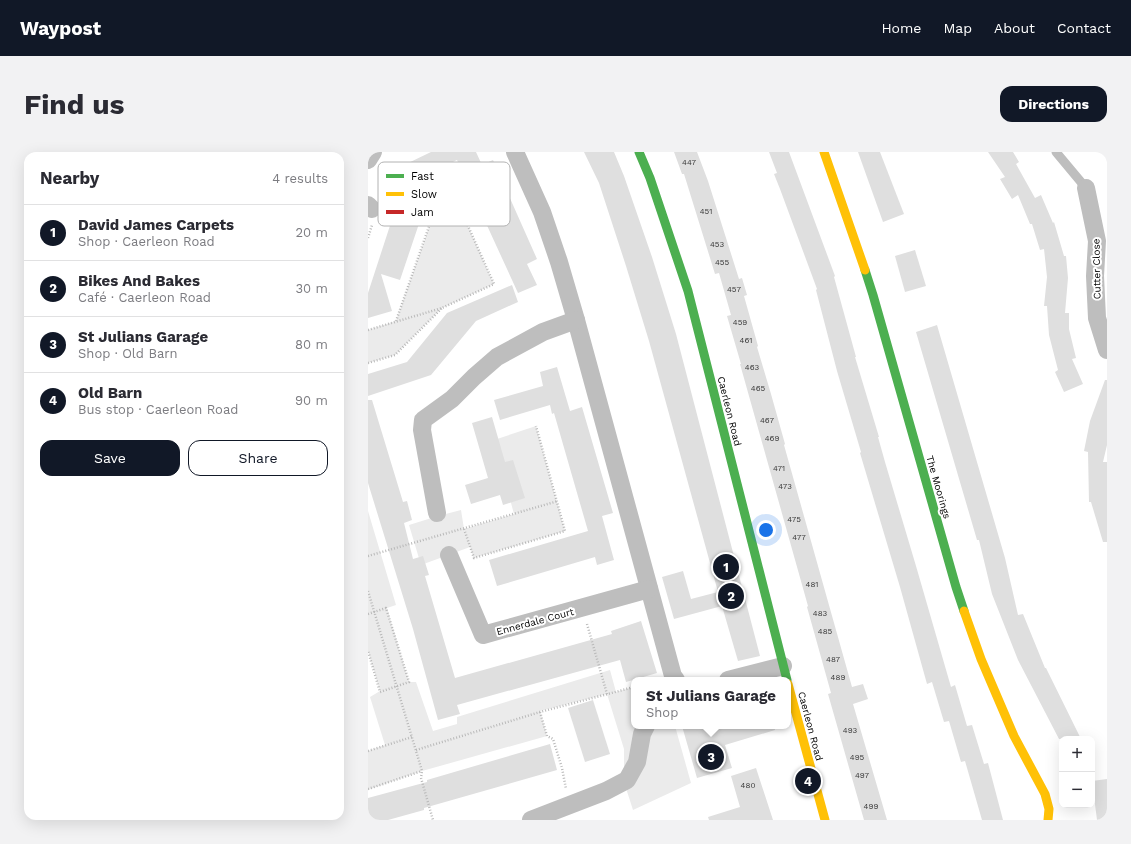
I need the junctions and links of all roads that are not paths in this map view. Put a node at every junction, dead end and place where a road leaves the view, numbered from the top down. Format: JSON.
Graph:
{"nodes":[{"id":1,"x":373,"y":152,"type":"edge"},
{"id":2,"x":515,"y":152,"type":"edge"},
{"id":3,"x":639,"y":152,"type":"edge"},
{"id":4,"x":824,"y":152,"type":"edge"},
{"id":5,"x":1056,"y":152,"type":"edge"},
{"id":6,"x":368,"y":160,"type":"edge"},
{"id":7,"x":1086,"y":188,"type":"joint"},
{"id":8,"x":576,"y":320,"type":"junction"},
{"id":9,"x":1107,"y":350,"type":"edge"},
{"id":10,"x":437,"y":513,"type":"road end"},
{"id":11,"x":449,"y":555,"type":"dead end"},
{"id":12,"x":648,"y":589,"type":"junction"},
{"id":13,"x":785,"y":673,"type":"edge"},
{"id":14,"x":674,"y":677,"type":"edge"},
{"id":15,"x":752,"y":677,"type":"edge"},
{"id":16,"x":791,"y":695,"type":"edge"},
{"id":17,"x":644,"y":729,"type":"edge"},
{"id":18,"x":531,"y":820,"type":"edge"},
{"id":19,"x":825,"y":820,"type":"edge"},
{"id":20,"x":1048,"y":820,"type":"edge"}],
"edges":[{"from":1,"to":6,"type":"street"},
{"from":2,"to":8,"type":"street"},
{"from":3,"to":13,"type":"street","name":"Caerleon Road"},
{"from":4,"to":20,"type":"street","name":"The Moorings"},
{"from":5,"to":7,"type":"lane"},
{"from":7,"to":9,"type":"street","name":"Cutter Close"},
{"from":8,"to":10,"type":"street"},
{"from":8,"to":12,"type":"street"},
{"from":11,"to":12,"type":"street","name":"Ennerdale Court"},
{"from":12,"to":14,"type":"street"},
{"from":13,"to":15,"type":"street"},
{"from":16,"to":19,"type":"street","name":"Caerleon Road"},
{"from":17,"to":18,"type":"street"}]}
